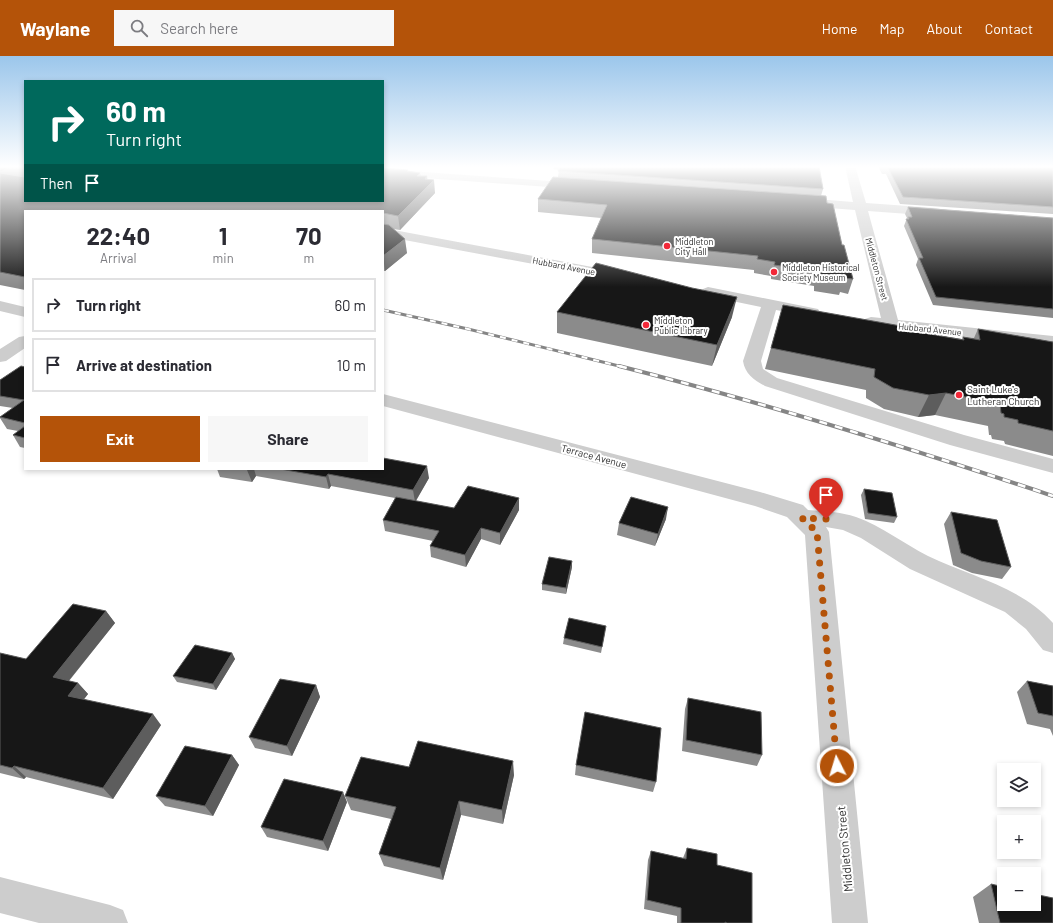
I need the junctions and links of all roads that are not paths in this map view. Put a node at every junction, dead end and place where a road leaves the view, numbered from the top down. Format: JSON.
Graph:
{"nodes":[{"id":1,"x":861,"y":206,"type":"edge"},
{"id":2,"x":867,"y":206,"type":"edge"},
{"id":3,"x":952,"y":213,"type":"edge"},
{"id":4,"x":384,"y":232,"type":"edge"},
{"id":5,"x":633,"y":278,"type":"edge"},
{"id":6,"x":694,"y":290,"type":"edge"},
{"id":7,"x":770,"y":304,"type":"junction"},
{"id":8,"x":0,"y":306,"type":"edge"},
{"id":9,"x":24,"y":312,"type":"edge"},
{"id":10,"x":829,"y":315,"type":"edge"},
{"id":11,"x":858,"y":320,"type":"edge"},
{"id":12,"x":891,"y":325,"type":"junction"},
{"id":13,"x":1053,"y":341,"type":"edge"},
{"id":14,"x":24,"y":342,"type":"edge"},
{"id":15,"x":0,"y":357,"type":"edge"},
{"id":16,"x":384,"y":400,"type":"edge"},
{"id":17,"x":1053,"y":466,"type":"edge"},
{"id":18,"x":802,"y":518,"type":"junction"},
{"id":19,"x":1053,"y":642,"type":"edge"},
{"id":20,"x":0,"y":894,"type":"edge"},
{"id":21,"x":110,"y":923,"type":"edge"},
{"id":22,"x":850,"y":923,"type":"edge"}],
"edges":[{"from":1,"to":12,"type":"street","name":"Middleton Street"},
{"from":2,"to":3,"type":"street"},
{"from":4,"to":5,"type":"street","name":"Hubbard Avenue"},
{"from":6,"to":7,"type":"street"},
{"from":7,"to":10,"type":"street"},
{"from":7,"to":17,"type":"street"},
{"from":8,"to":9,"type":"street"},
{"from":11,"to":12,"type":"street","name":"Hubbard Avenue"},
{"from":12,"to":13,"type":"street","name":"Hubbard Avenue"},
{"from":14,"to":15,"type":"street"},
{"from":16,"to":18,"type":"street","name":"Terrace Avenue"},
{"from":18,"to":19,"type":"street"},
{"from":18,"to":22,"type":"street","name":"Middleton Street"},
{"from":20,"to":21,"type":"street"}]}
